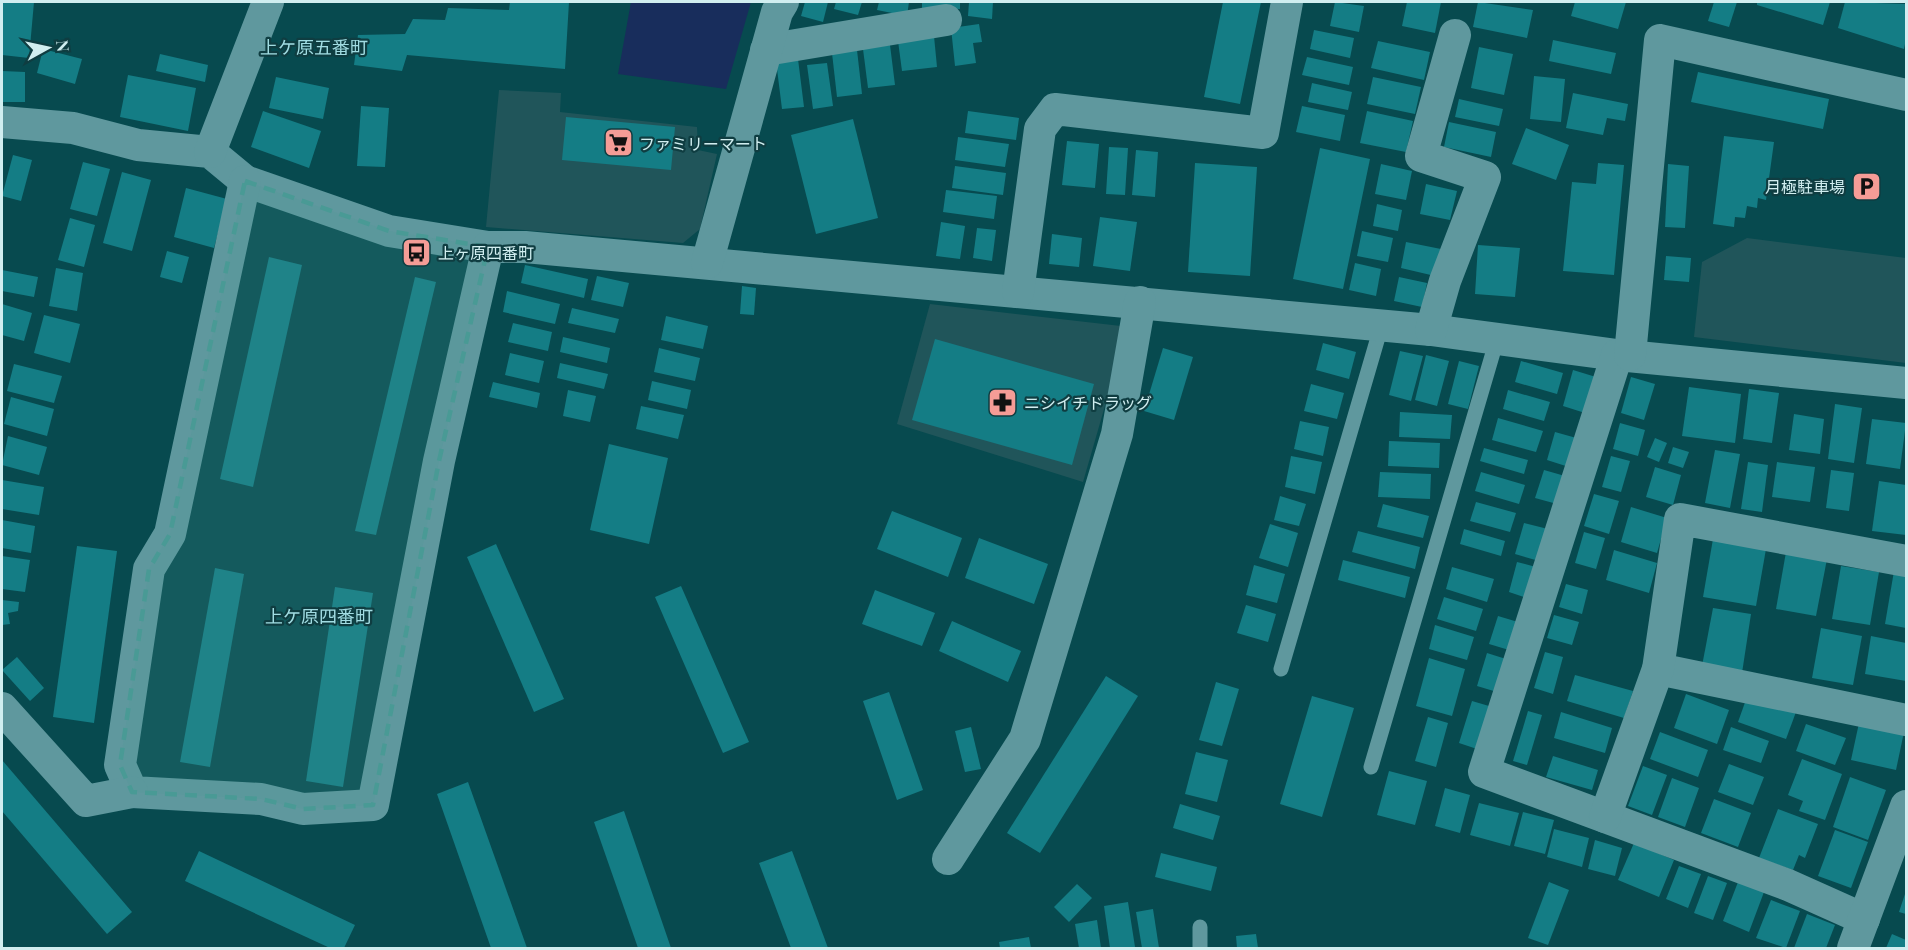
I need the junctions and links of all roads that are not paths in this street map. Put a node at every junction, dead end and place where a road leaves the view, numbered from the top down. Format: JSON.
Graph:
{"nodes":[{"id":1,"x":268,"y":2,"type":"edge"},
{"id":2,"x":783,"y":2,"type":"edge"},
{"id":3,"x":1287,"y":2,"type":"edge"},
{"id":4,"x":946,"y":20,"type":"dead end"},
{"id":5,"x":1455,"y":35,"type":"dead end"},
{"id":6,"x":766,"y":50,"type":"junction"},
{"id":7,"x":1906,"y":95,"type":"edge"},
{"id":8,"x":2,"y":122,"type":"edge"},
{"id":9,"x":210,"y":152,"type":"junction"},
{"id":10,"x":245,"y":181,"type":"junction"},
{"id":11,"x":488,"y":247,"type":"junction"},
{"id":12,"x":707,"y":263,"type":"junction"},
{"id":13,"x":1018,"y":292,"type":"junction"},
{"id":14,"x":1140,"y":302,"type":"junction"},
{"id":15,"x":1381,"y":327,"type":"junction"},
{"id":16,"x":1431,"y":330,"type":"junction"},
{"id":17,"x":1497,"y":339,"type":"junction"},
{"id":18,"x":1624,"y":355,"type":"junction"},
{"id":19,"x":1906,"y":383,"type":"edge"},
{"id":20,"x":1906,"y":561,"type":"edge"},
{"id":21,"x":1281,"y":669,"type":"dead end"},
{"id":22,"x":1658,"y":669,"type":"junction"},
{"id":23,"x":2,"y":708,"type":"edge"},
{"id":24,"x":1906,"y":720,"type":"edge"},
{"id":25,"x":1371,"y":767,"type":"dead end"},
{"id":26,"x":132,"y":792,"type":"junction"},
{"id":27,"x":1906,"y":806,"type":"edge"},
{"id":28,"x":1605,"y":817,"type":"junction"},
{"id":29,"x":948,"y":859,"type":"dead end"},
{"id":30,"x":1864,"y":919,"type":"junction"},
{"id":31,"x":1200,"y":927,"type":"dead end"},
{"id":32,"x":1200,"y":948,"type":"edge"},
{"id":33,"x":1852,"y":948,"type":"edge"}],
"edges":[{"from":1,"to":9,"type":"street"},
{"from":2,"to":6,"type":"street"},
{"from":3,"to":13,"type":"street"},
{"from":4,"to":6,"type":"street"},
{"from":5,"to":16,"type":"street"},
{"from":6,"to":12,"type":"street"},
{"from":7,"to":18,"type":"street"},
{"from":8,"to":9,"type":"street"},
{"from":9,"to":10,"type":"street"},
{"from":10,"to":11,"type":"street"},
{"from":10,"to":26,"type":"street"},
{"from":11,"to":12,"type":"street"},
{"from":11,"to":26,"type":"street"},
{"from":12,"to":13,"type":"street"},
{"from":13,"to":14,"type":"street"},
{"from":14,"to":15,"type":"street"},
{"from":14,"to":29,"type":"street"},
{"from":15,"to":16,"type":"street"},
{"from":15,"to":21,"type":"lane"},
{"from":16,"to":17,"type":"street"},
{"from":17,"to":18,"type":"street"},
{"from":17,"to":25,"type":"lane"},
{"from":18,"to":19,"type":"street"},
{"from":18,"to":28,"type":"street"},
{"from":20,"to":22,"type":"street"},
{"from":22,"to":24,"type":"street"},
{"from":22,"to":28,"type":"street"},
{"from":23,"to":26,"type":"street"},
{"from":27,"to":30,"type":"street"},
{"from":28,"to":30,"type":"street"},
{"from":30,"to":33,"type":"street"},
{"from":31,"to":32,"type":"lane"}]}
